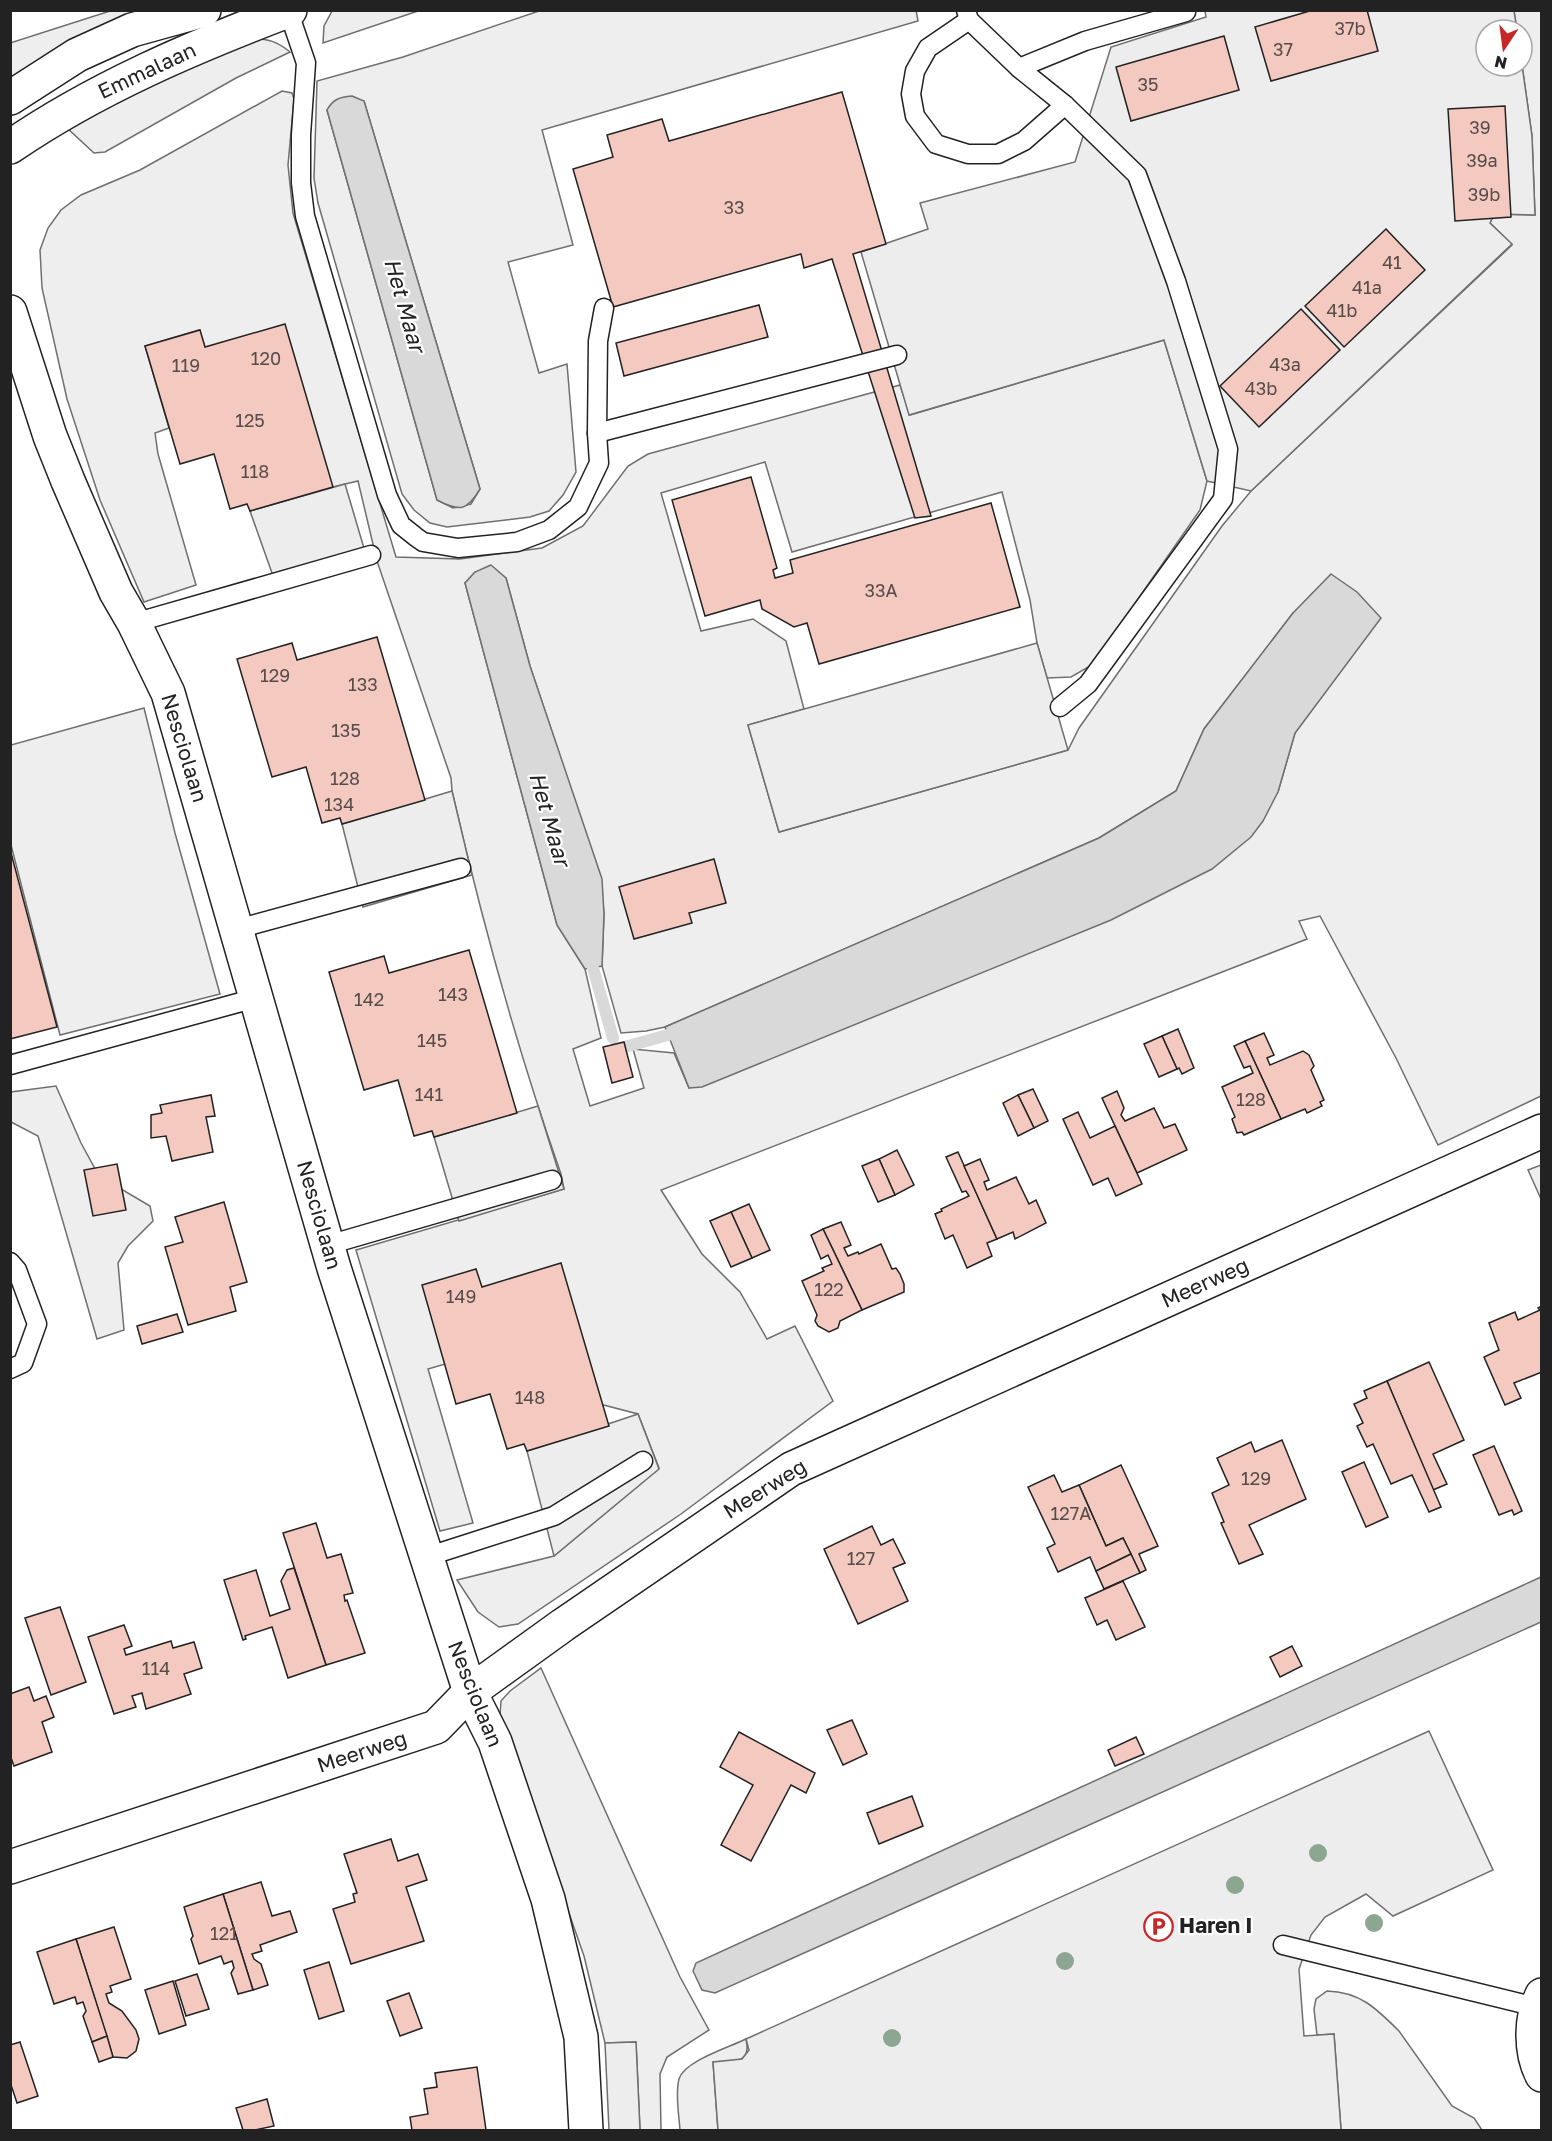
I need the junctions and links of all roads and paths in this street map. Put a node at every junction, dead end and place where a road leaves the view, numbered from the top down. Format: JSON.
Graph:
{"nodes":[{"id":1,"x":204,"y":10,"type":"edge"},
{"id":2,"x":289,"y":11,"type":"edge"},
{"id":3,"x":1186,"y":12,"type":"edge"},
{"id":4,"x":968,"y":15,"type":"edge"},
{"id":5,"x":1019,"y":68,"type":"junction"},
{"id":6,"x":10,"y":98,"type":"edge"},
{"id":7,"x":1065,"y":105,"type":"junction"},
{"id":8,"x":10,"y":147,"type":"edge"},
{"id":9,"x":604,"y":308,"type":"dead end"},
{"id":10,"x":10,"y":312,"type":"edge"},
{"id":11,"x":897,"y":355,"type":"dead end"},
{"id":12,"x":597,"y":433,"type":"junction"},
{"id":13,"x":371,"y":555,"type":"dead end"},
{"id":14,"x":134,"y":623,"type":"junction"},
{"id":15,"x":1060,"y":707,"type":"dead end"},
{"id":16,"x":461,"y":868,"type":"dead end"},
{"id":17,"x":237,"y":929,"type":"junction"},
{"id":18,"x":256,"y":998,"type":"junction"},
{"id":19,"x":10,"y":1065,"type":"edge"},
{"id":20,"x":1542,"y":1131,"type":"edge"},
{"id":21,"x":552,"y":1180,"type":"dead end"},
{"id":22,"x":328,"y":1245,"type":"junction"},
{"id":23,"x":10,"y":1262,"type":"edge"},
{"id":24,"x":10,"y":1369,"type":"edge"},
{"id":25,"x":643,"y":1461,"type":"dead end"},
{"id":26,"x":426,"y":1557,"type":"junction"},
{"id":27,"x":470,"y":1692,"type":"junction"},
{"id":28,"x":10,"y":1867,"type":"edge"},
{"id":29,"x":1282,"y":1945,"type":"dead end"},
{"id":30,"x":1539,"y":2001,"type":"edge"},
{"id":31,"x":1542,"y":2075,"type":"edge"},
{"id":32,"x":586,"y":2130,"type":"edge"}],
"edges":[{"from":1,"to":6,"type":"street","name":"Emmalaan"},
{"from":2,"to":8,"type":"street","name":"Emmalaan"},
{"from":2,"to":12,"type":"lane"},
{"from":3,"to":5,"type":"lane"},
{"from":4,"to":5,"type":"lane"},
{"from":4,"to":7,"type":"lane"},
{"from":5,"to":7,"type":"lane"},
{"from":7,"to":15,"type":"lane"},
{"from":9,"to":12,"type":"lane"},
{"from":10,"to":14,"type":"street","name":"Nesciolaan"},
{"from":11,"to":12,"type":"lane"},
{"from":13,"to":14,"type":"lane"},
{"from":14,"to":17,"type":"street","name":"Nesciolaan"},
{"from":16,"to":17,"type":"lane"},
{"from":17,"to":18,"type":"street","name":"Nesciolaan"},
{"from":18,"to":19,"type":"lane"},
{"from":18,"to":22,"type":"street","name":"Nesciolaan"},
{"from":20,"to":27,"type":"street","name":"Meerweg"},
{"from":21,"to":22,"type":"lane"},
{"from":22,"to":26,"type":"street","name":"Nesciolaan"},
{"from":23,"to":24,"type":"lane"},
{"from":25,"to":26,"type":"lane"},
{"from":26,"to":27,"type":"street","name":"Nesciolaan"},
{"from":27,"to":28,"type":"street","name":"Meerweg"},
{"from":27,"to":32,"type":"street","name":"Nesciolaan"},
{"from":29,"to":30,"type":"lane"},
{"from":30,"to":31,"type":"street"}]}
